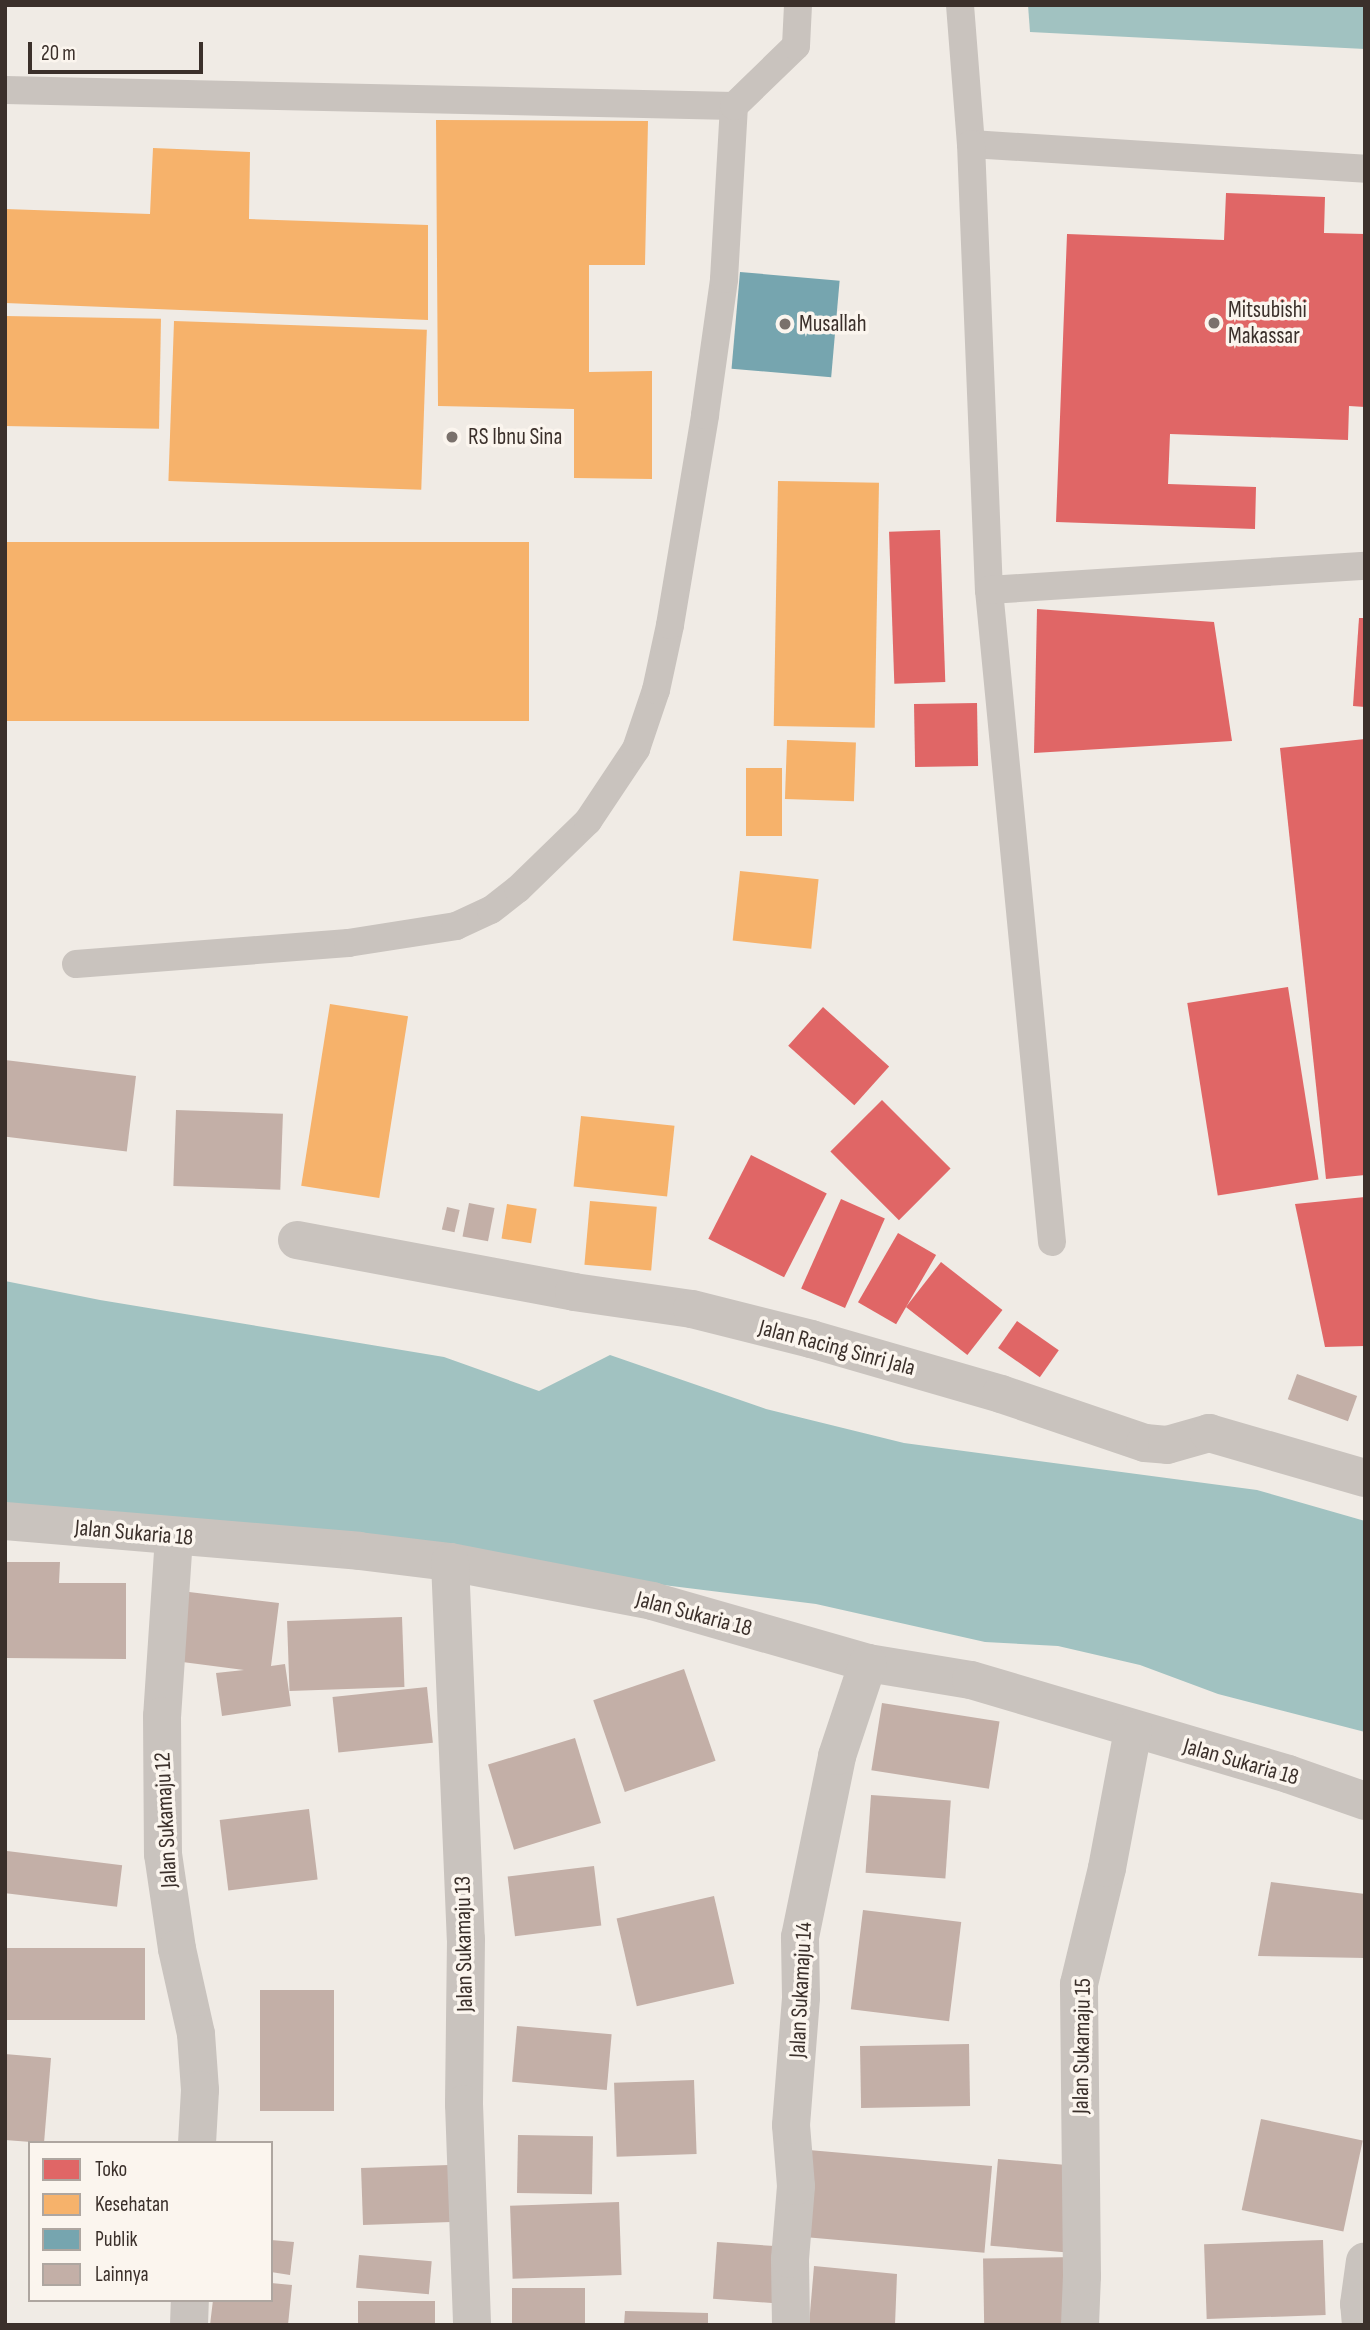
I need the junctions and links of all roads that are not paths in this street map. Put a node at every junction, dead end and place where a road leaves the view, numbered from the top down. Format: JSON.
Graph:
{"nodes":[{"id":1,"x":798,"y":5,"type":"edge"},
{"id":2,"x":960,"y":5,"type":"edge"},
{"id":3,"x":5,"y":90,"type":"edge"},
{"id":4,"x":734,"y":106,"type":"junction"},
{"id":5,"x":971,"y":144,"type":"junction"},
{"id":6,"x":1365,"y":169,"type":"edge"},
{"id":7,"x":1365,"y":566,"type":"edge"},
{"id":8,"x":989,"y":590,"type":"junction"},
{"id":9,"x":76,"y":964,"type":"dead end"},
{"id":10,"x":297,"y":1240,"type":"dead end"},
{"id":11,"x":1052,"y":1242,"type":"dead end"},
{"id":12,"x":1365,"y":1478,"type":"edge"},
{"id":13,"x":5,"y":1521,"type":"edge"},
{"id":14,"x":174,"y":1537,"type":"junction"},
{"id":15,"x":450,"y":1562,"type":"junction"},
{"id":16,"x":868,"y":1663,"type":"junction"},
{"id":17,"x":1133,"y":1730,"type":"junction"},
{"id":18,"x":1365,"y":1801,"type":"edge"},
{"id":19,"x":197,"y":2141,"type":"edge"},
{"id":20,"x":1365,"y":2261,"type":"edge"},
{"id":21,"x":190,"y":2302,"type":"edge"},
{"id":22,"x":189,"y":2325,"type":"edge"},
{"id":23,"x":472,"y":2325,"type":"edge"},
{"id":24,"x":791,"y":2325,"type":"edge"},
{"id":25,"x":1080,"y":2325,"type":"edge"},
{"id":26,"x":1361,"y":2325,"type":"edge"}],
"edges":[{"from":1,"to":4,"type":"lane"},
{"from":2,"to":5,"type":"lane"},
{"from":3,"to":4,"type":"lane"},
{"from":4,"to":9,"type":"lane"},
{"from":5,"to":6,"type":"lane"},
{"from":5,"to":8,"type":"lane"},
{"from":7,"to":8,"type":"lane"},
{"from":8,"to":11,"type":"lane"},
{"from":10,"to":12,"type":"street","name":"Jalan Racing Sinri Jala"},
{"from":13,"to":14,"type":"street","name":"Jalan Sukaria 18"},
{"from":14,"to":15,"type":"street","name":"Jalan Sukaria 18"},
{"from":14,"to":19,"type":"street","name":"Jalan Sukamaju 12"},
{"from":15,"to":16,"type":"street","name":"Jalan Sukaria 18"},
{"from":15,"to":23,"type":"street","name":"Jalan Sukamaju 13"},
{"from":16,"to":17,"type":"street","name":"Jalan Sukaria 18"},
{"from":16,"to":24,"type":"street","name":"Jalan Sukamaju 14"},
{"from":17,"to":18,"type":"street","name":"Jalan Sukaria 18"},
{"from":17,"to":25,"type":"street","name":"Jalan Sukamaju 15"},
{"from":20,"to":26,"type":"street"},
{"from":21,"to":22,"type":"street"}]}
